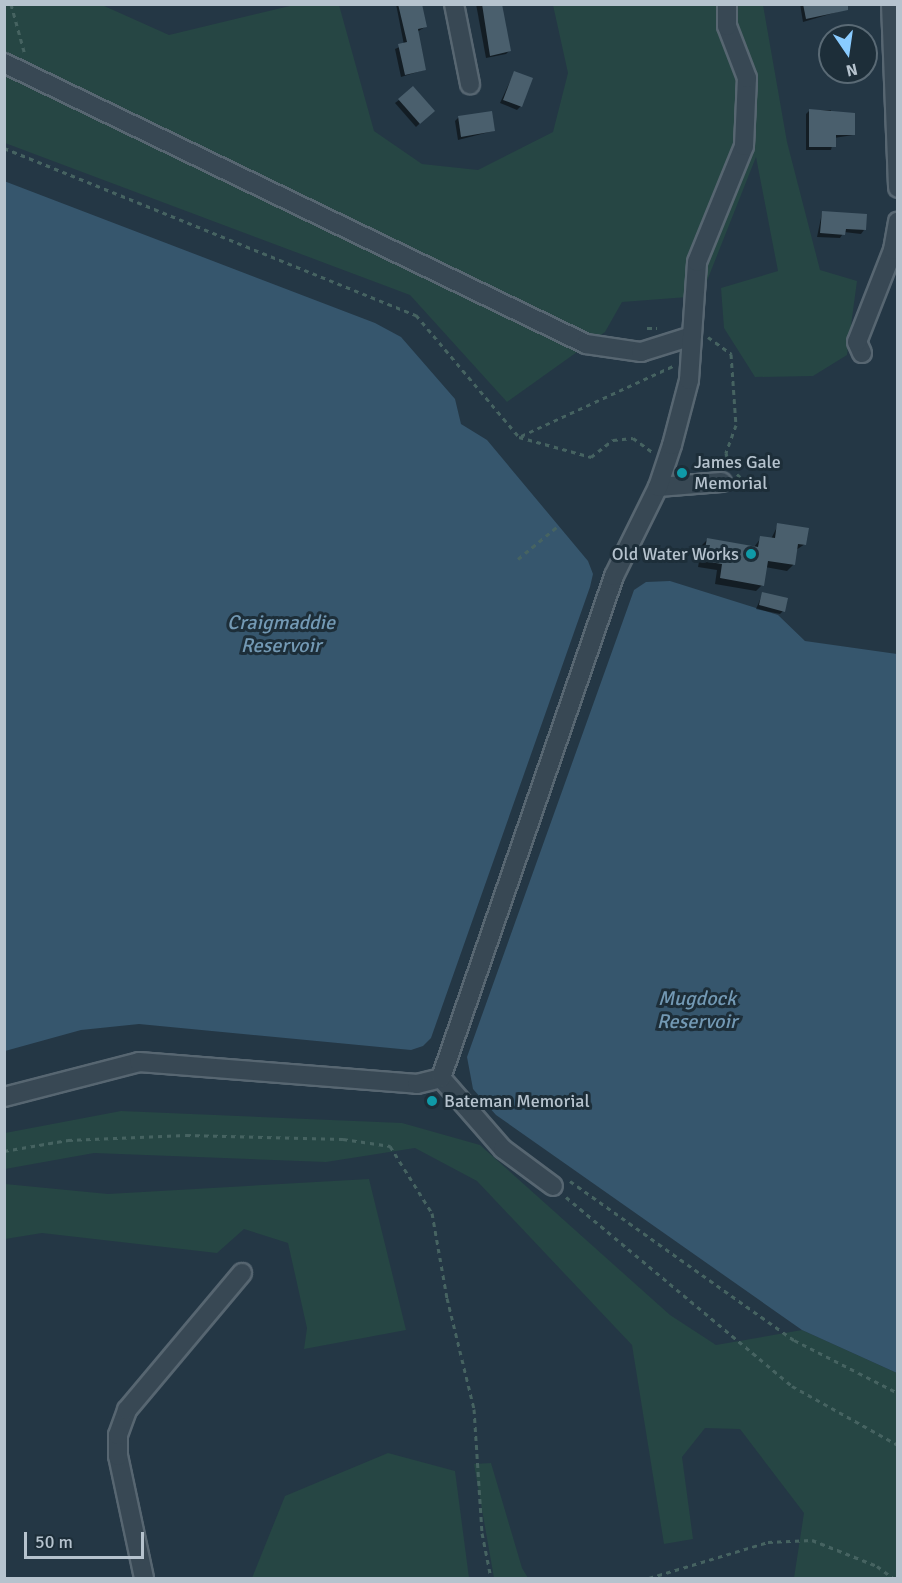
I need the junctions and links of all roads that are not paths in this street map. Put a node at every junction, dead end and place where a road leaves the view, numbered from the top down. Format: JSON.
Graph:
{"nodes":[{"id":1,"x":454,"y":4,"type":"edge"},
{"id":2,"x":727,"y":4,"type":"edge"},
{"id":3,"x":891,"y":4,"type":"edge"},
{"id":4,"x":4,"y":63,"type":"edge"},
{"id":5,"x":470,"y":84,"type":"dead end"},
{"id":6,"x":897,"y":188,"type":"edge"},
{"id":7,"x":897,"y":221,"type":"edge"},
{"id":8,"x":691,"y":345,"type":"junction"},
{"id":9,"x":862,"y":353,"type":"dead end"},
{"id":10,"x":722,"y":482,"type":"dead end"},
{"id":11,"x":658,"y":488,"type":"junction"},
{"id":12,"x":441,"y":1078,"type":"junction"},
{"id":13,"x":4,"y":1096,"type":"edge"},
{"id":14,"x":556,"y":1180,"type":"road end"},
{"id":15,"x":242,"y":1273,"type":"dead end"},
{"id":16,"x":144,"y":1578,"type":"edge"}],
"edges":[{"from":1,"to":5,"type":"street"},
{"from":2,"to":8,"type":"street"},
{"from":3,"to":6,"type":"street"},
{"from":4,"to":8,"type":"street"},
{"from":7,"to":9,"type":"street"},
{"from":8,"to":11,"type":"street"},
{"from":10,"to":11,"type":"street"},
{"from":11,"to":12,"type":"street"},
{"from":12,"to":13,"type":"street"},
{"from":12,"to":14,"type":"street"},
{"from":15,"to":16,"type":"street"}]}
